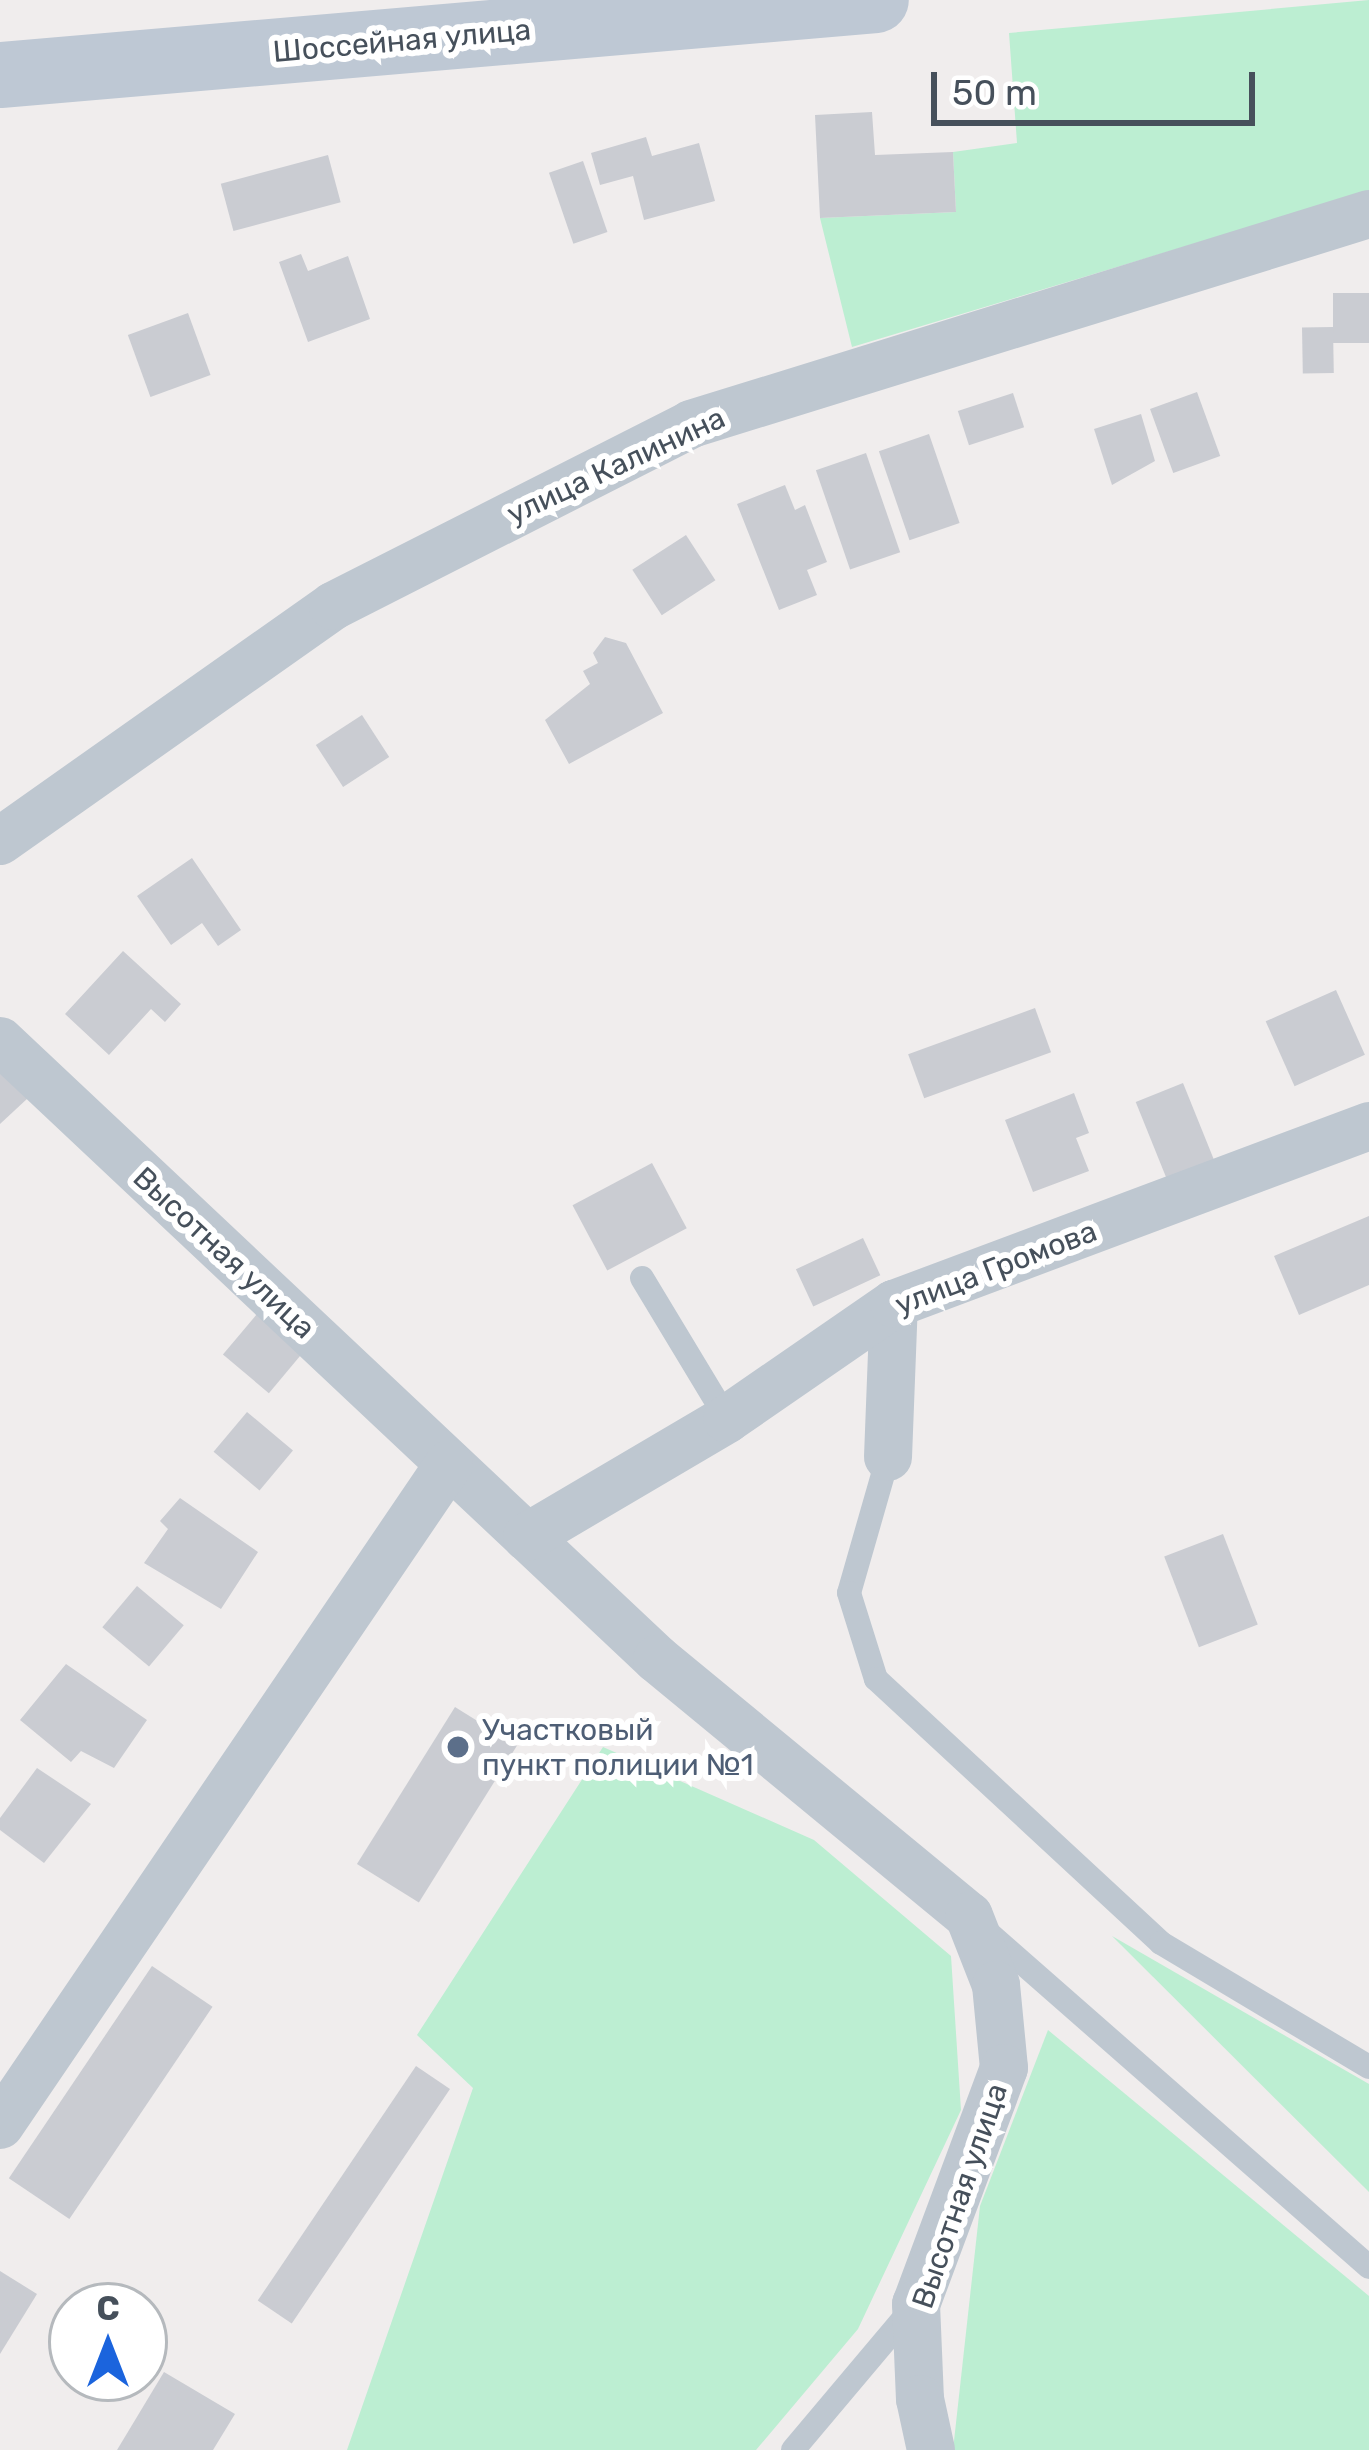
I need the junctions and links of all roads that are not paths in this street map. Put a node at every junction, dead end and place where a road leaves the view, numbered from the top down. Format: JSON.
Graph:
{"nodes":[{"id":1,"x":600,"y":0,"type":"edge"},
{"id":2,"x":876,"y":0,"type":"edge"},
{"id":3,"x":0,"y":49,"type":"edge"},
{"id":4,"x":0,"y":75,"type":"edge"},
{"id":5,"x":1369,"y":214,"type":"edge"},
{"id":6,"x":0,"y":841,"type":"edge"},
{"id":7,"x":0,"y":1041,"type":"edge"},
{"id":8,"x":1369,"y":1126,"type":"edge"},
{"id":9,"x":642,"y":1278,"type":"dead end"},
{"id":10,"x":894,"y":1304,"type":"junction"},
{"id":11,"x":727,"y":1419,"type":"junction"},
{"id":12,"x":888,"y":1456,"type":"joint"},
{"id":13,"x":449,"y":1464,"type":"junction"},
{"id":14,"x":527,"y":1537,"type":"junction"},
{"id":15,"x":969,"y":1916,"type":"junction"},
{"id":16,"x":1369,"y":2067,"type":"edge"},
{"id":17,"x":0,"y":2125,"type":"edge"},
{"id":18,"x":1369,"y":2267,"type":"edge"},
{"id":19,"x":916,"y":2304,"type":"junction"},
{"id":20,"x":793,"y":2450,"type":"edge"},
{"id":21,"x":931,"y":2450,"type":"edge"}],
"edges":[{"from":1,"to":3,"type":"main road"},
{"from":2,"to":4,"type":"main road","name":"Шоссейная улица"},
{"from":5,"to":6,"type":"street","name":"улица Калинина"},
{"from":7,"to":13,"type":"street","name":"Высотная улица"},
{"from":8,"to":10,"type":"street","name":"улица Громова"},
{"from":9,"to":11,"type":"lane"},
{"from":10,"to":11,"type":"street","name":"улица Громова"},
{"from":10,"to":12,"type":"street"},
{"from":11,"to":14,"type":"street","name":"улица Громова"},
{"from":12,"to":16,"type":"lane"},
{"from":13,"to":14,"type":"street","name":"Высотная улица"},
{"from":13,"to":17,"type":"street"},
{"from":14,"to":15,"type":"street","name":"Высотная улица"},
{"from":15,"to":18,"type":"lane"},
{"from":15,"to":19,"type":"street","name":"Высотная улица"},
{"from":19,"to":20,"type":"lane"},
{"from":19,"to":21,"type":"street","name":"Высотная улица"}]}
